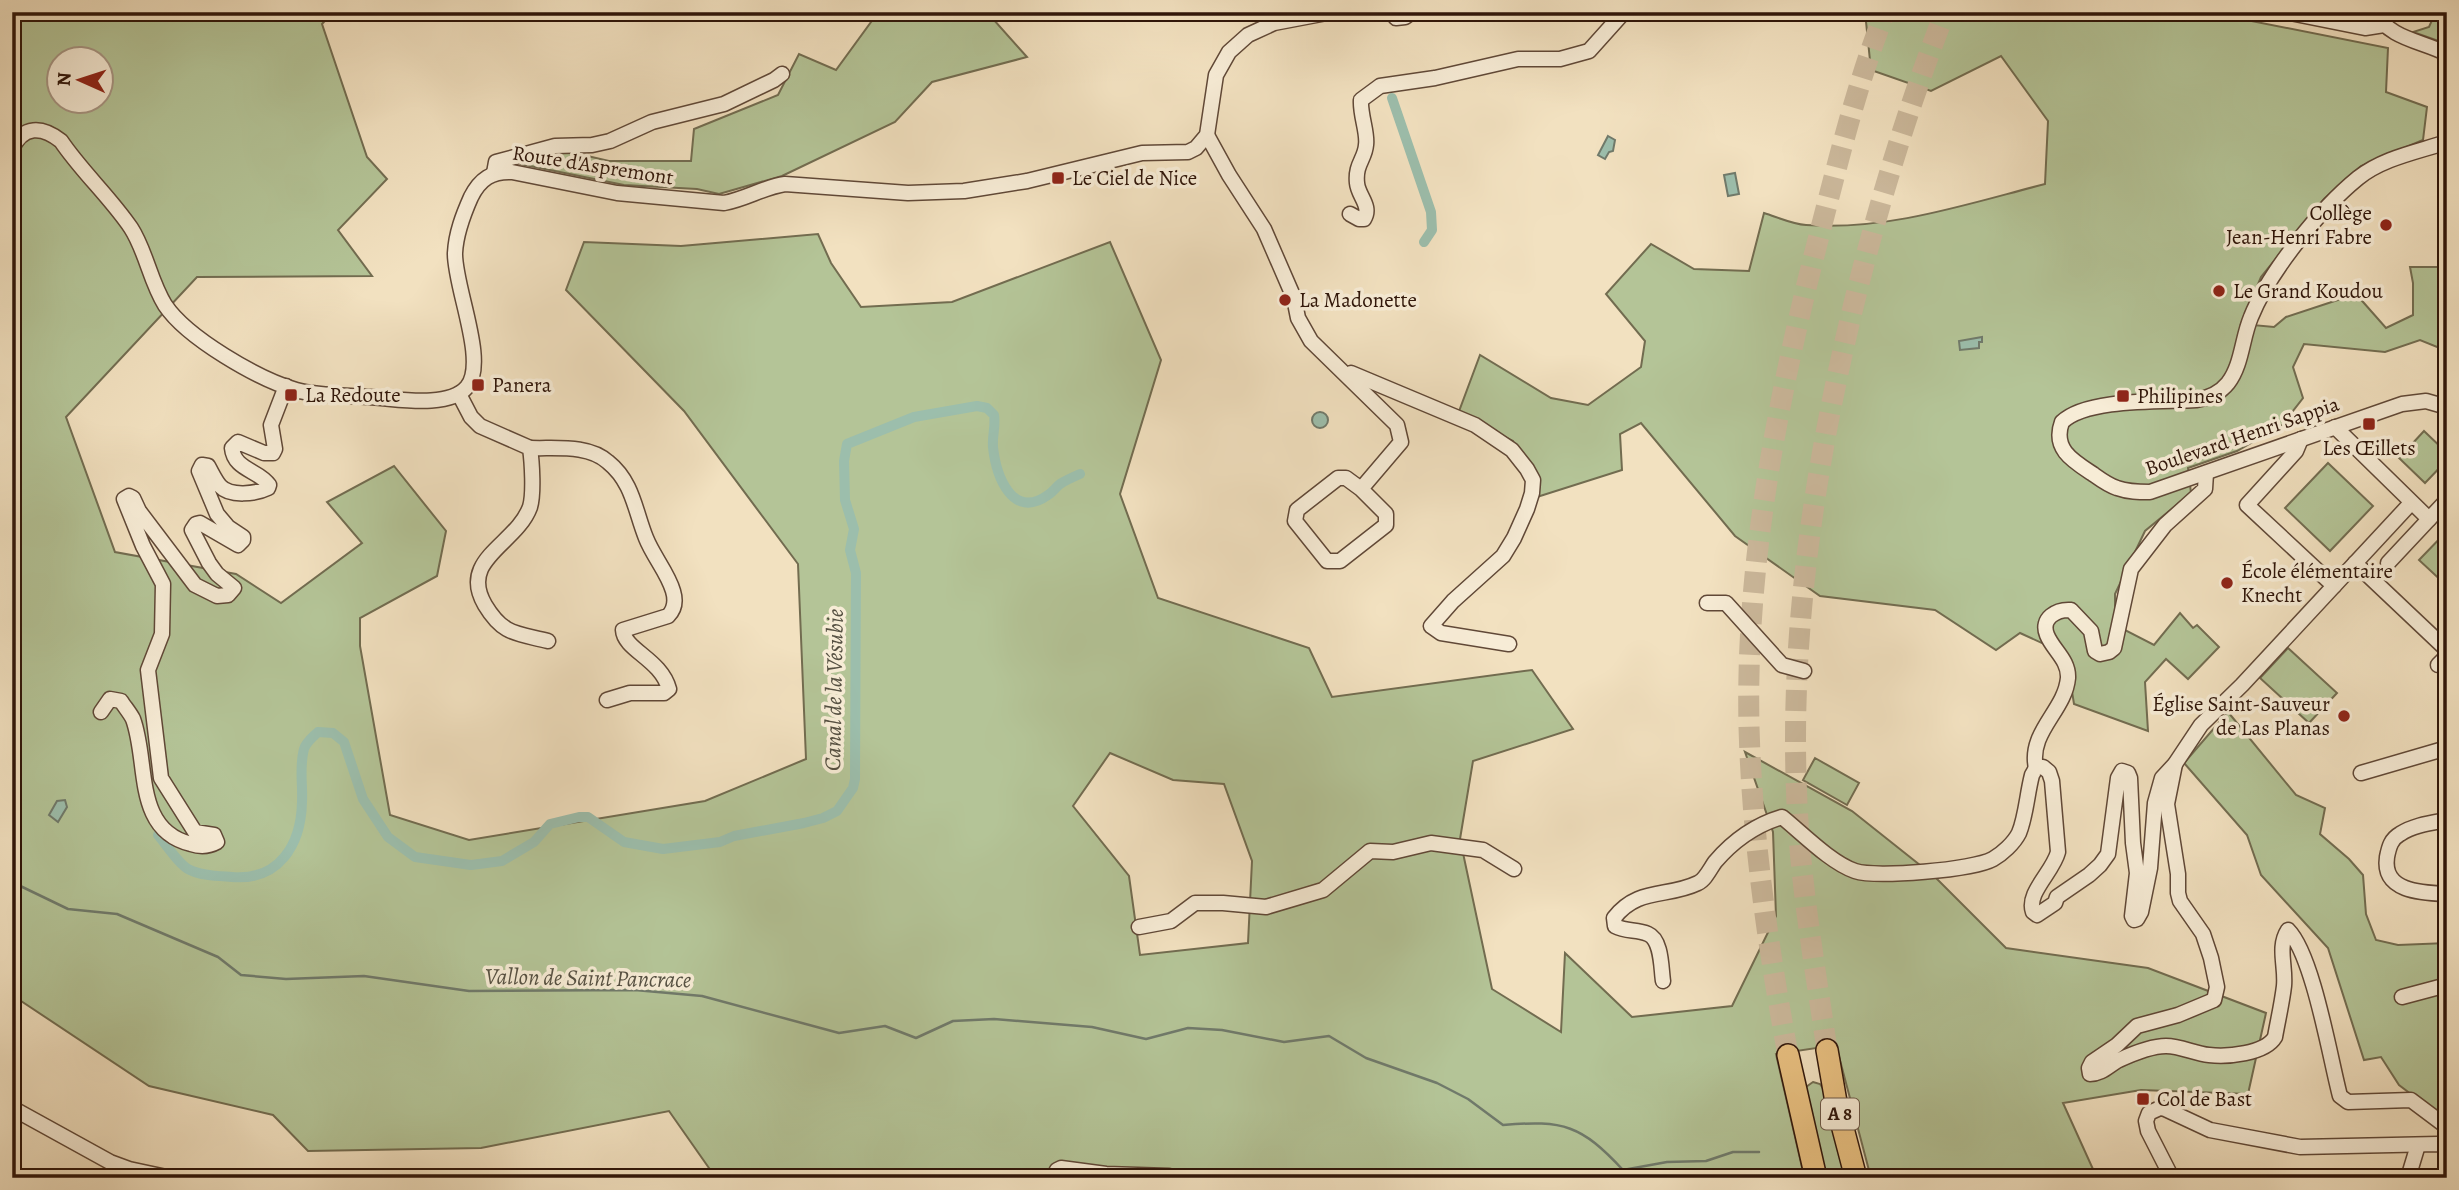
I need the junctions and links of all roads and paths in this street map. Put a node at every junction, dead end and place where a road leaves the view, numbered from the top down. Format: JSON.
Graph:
{"nodes":[{"id":1,"x":1332,"y":12,"type":"edge"},
{"id":2,"x":1391,"y":12,"type":"edge"},
{"id":3,"x":1412,"y":12,"type":"edge"},
{"id":4,"x":1624,"y":12,"type":"edge"},
{"id":5,"x":2376,"y":12,"type":"edge"},
{"id":6,"x":2300,"y":13,"type":"edge"},
{"id":7,"x":2384,"y":25,"type":"junction"},
{"id":8,"x":2447,"y":54,"type":"edge"},
{"id":9,"x":782,"y":74,"type":"dead end"},
{"id":10,"x":1207,"y":135,"type":"junction"},
{"id":11,"x":2447,"y":142,"type":"edge"},
{"id":12,"x":12,"y":149,"type":"edge"},
{"id":13,"x":494,"y":173,"type":"junction"},
{"id":14,"x":1350,"y":214,"type":"dead end"},
{"id":15,"x":1339,"y":367,"type":"junction"},
{"id":16,"x":286,"y":386,"type":"junction"},
{"id":17,"x":458,"y":394,"type":"junction"},
{"id":18,"x":2447,"y":407,"type":"edge"},
{"id":19,"x":2336,"y":428,"type":"junction"},
{"id":20,"x":2301,"y":439,"type":"junction"},
{"id":21,"x":530,"y":448,"type":"junction"},
{"id":22,"x":2206,"y":473,"type":"junction"},
{"id":23,"x":1361,"y":489,"type":"junction"},
{"id":24,"x":2447,"y":500,"type":"edge"},
{"id":25,"x":2411,"y":503,"type":"junction"},
{"id":26,"x":2429,"y":519,"type":"junction"},
{"id":27,"x":2355,"y":564,"type":"junction"},
{"id":28,"x":2388,"y":564,"type":"dead end"},
{"id":29,"x":2334,"y":586,"type":"junction"},
{"id":30,"x":1707,"y":603,"type":"dead end"},
{"id":31,"x":548,"y":641,"type":"dead end"},
{"id":32,"x":1509,"y":644,"type":"dead end"},
{"id":33,"x":2447,"y":650,"type":"edge"},
{"id":34,"x":1804,"y":671,"type":"dead end"},
{"id":35,"x":607,"y":700,"type":"dead end"},
{"id":36,"x":106,"y":705,"type":"dead end"},
{"id":37,"x":2447,"y":748,"type":"edge"},
{"id":38,"x":2175,"y":764,"type":"junction"},
{"id":39,"x":2036,"y":768,"type":"junction"},
{"id":40,"x":2361,"y":773,"type":"dead end"},
{"id":41,"x":2447,"y":820,"type":"edge"},
{"id":42,"x":1514,"y":869,"type":"dead end"},
{"id":43,"x":2447,"y":894,"type":"edge"},
{"id":44,"x":1139,"y":927,"type":"dead end"},
{"id":45,"x":1663,"y":981,"type":"dead end"},
{"id":46,"x":2447,"y":985,"type":"edge"},
{"id":47,"x":2402,"y":997,"type":"dead end"},
{"id":48,"x":1827,"y":1050,"type":"tunnel mouth"},
{"id":49,"x":1788,"y":1055,"type":"tunnel mouth"},
{"id":50,"x":12,"y":1108,"type":"edge"},
{"id":51,"x":2447,"y":1127,"type":"edge"},
{"id":52,"x":2418,"y":1144,"type":"junction"},
{"id":53,"x":2447,"y":1146,"type":"edge"},
{"id":54,"x":171,"y":1178,"type":"edge"},
{"id":55,"x":1053,"y":1178,"type":"edge"},
{"id":56,"x":1173,"y":1178,"type":"edge"},
{"id":57,"x":1816,"y":1178,"type":"edge"},
{"id":58,"x":1856,"y":1178,"type":"edge"},
{"id":59,"x":2172,"y":1178,"type":"edge"},
{"id":60,"x":2408,"y":1178,"type":"edge"}],
"edges":[{"from":1,"to":10,"type":"street"},
{"from":2,"to":3,"type":"street"},
{"from":4,"to":14,"type":"street"},
{"from":5,"to":7,"type":"street"},
{"from":6,"to":7,"type":"street"},
{"from":7,"to":8,"type":"street"},
{"from":9,"to":13,"type":"street"},
{"from":10,"to":13,"type":"street","name":"Route d'Aspremont"},
{"from":10,"to":15,"type":"street"},
{"from":11,"to":22,"type":"street","name":"Boulevard Henri Sappia"},
{"from":12,"to":16,"type":"street"},
{"from":13,"to":17,"type":"street","name":"Route d'Aspremont"},
{"from":15,"to":23,"type":"street"},
{"from":15,"to":32,"type":"street"},
{"from":16,"to":17,"type":"street"},
{"from":16,"to":36,"type":"street"},
{"from":17,"to":21,"type":"street"},
{"from":18,"to":19,"type":"street","name":"Boulevard Henri Sappia"},
{"from":19,"to":20,"type":"street","name":"Boulevard Henri Sappia"},
{"from":19,"to":25,"type":"street"},
{"from":20,"to":22,"type":"street","name":"Boulevard Henri Sappia"},
{"from":20,"to":29,"type":"street"},
{"from":21,"to":31,"type":"street"},
{"from":21,"to":35,"type":"street"},
{"from":22,"to":39,"type":"street"},
{"from":23,"to":23,"type":"street"},
{"from":24,"to":26,"type":"street"},
{"from":25,"to":26,"type":"street"},
{"from":25,"to":27,"type":"street"},
{"from":26,"to":28,"type":"street"},
{"from":27,"to":29,"type":"street"},
{"from":27,"to":33,"type":"street"},
{"from":29,"to":38,"type":"street"},
{"from":30,"to":34,"type":"street"},
{"from":37,"to":40,"type":"street"},
{"from":38,"to":39,"type":"street"},
{"from":38,"to":51,"type":"street"},
{"from":39,"to":45,"type":"street"},
{"from":41,"to":43,"type":"street"},
{"from":42,"to":44,"type":"street"},
{"from":46,"to":47,"type":"street"},
{"from":48,"to":58,"type":"highway","number":"A 8"},
{"from":49,"to":57,"type":"highway","number":"A 8"},
{"from":50,"to":54,"type":"street"},
{"from":52,"to":53,"type":"street"},
{"from":52,"to":59,"type":"street"},
{"from":52,"to":60,"type":"street"},
{"from":55,"to":56,"type":"street"}]}
